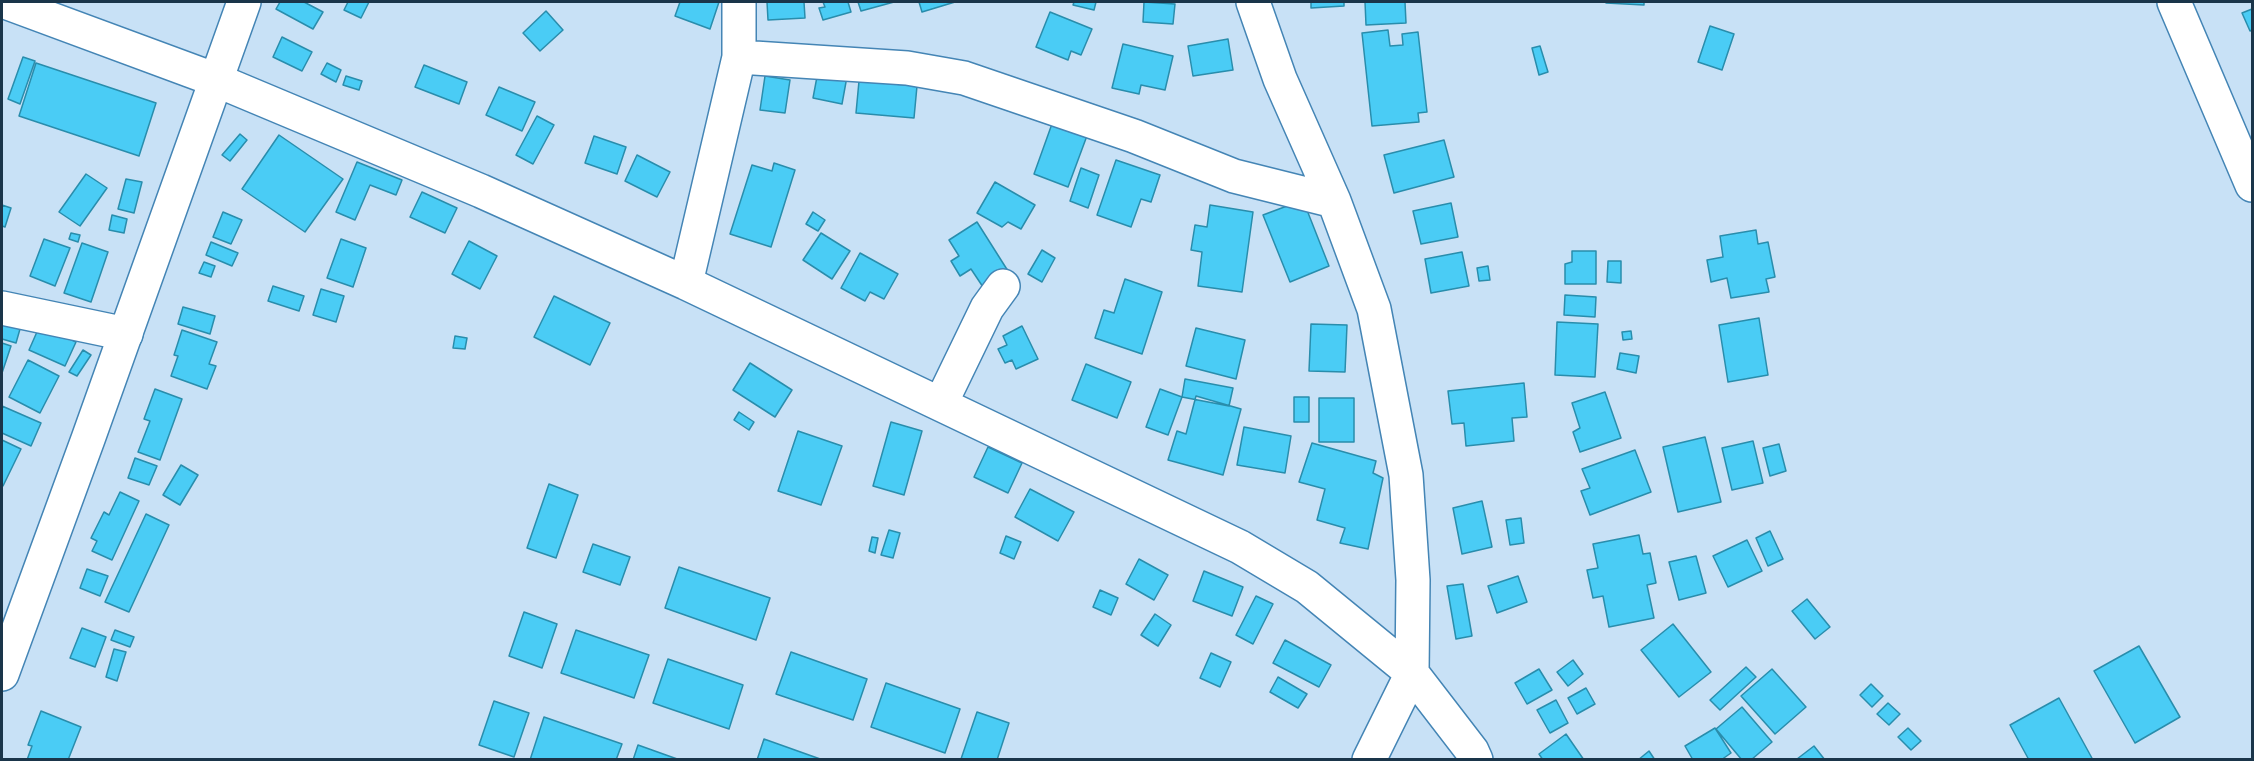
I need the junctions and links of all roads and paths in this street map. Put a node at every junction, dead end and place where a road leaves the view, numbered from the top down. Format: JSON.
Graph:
{"nodes":[{"id":1,"x":5,"y":2,"type":"edge"},
{"id":2,"x":244,"y":2,"type":"edge"},
{"id":3,"x":739,"y":2,"type":"edge"},
{"id":4,"x":1254,"y":2,"type":"edge"},
{"id":5,"x":2174,"y":2,"type":"edge"},
{"id":6,"x":739,"y":57,"type":"junction"},
{"id":7,"x":216,"y":80,"type":"junction"},
{"id":8,"x":2253,"y":185,"type":"edge"},
{"id":9,"x":1334,"y":201,"type":"junction"},
{"id":10,"x":686,"y":283,"type":"junction"},
{"id":11,"x":1003,"y":286,"type":"dead end"},
{"id":12,"x":2,"y":308,"type":"edge"},
{"id":13,"x":126,"y":334,"type":"junction"},
{"id":14,"x":941,"y":403,"type":"junction"},
{"id":15,"x":1412,"y":673,"type":"junction"},
{"id":16,"x":2,"y":674,"type":"edge"},
{"id":17,"x":1369,"y":759,"type":"edge"},
{"id":18,"x":1476,"y":759,"type":"edge"}],
"edges":[{"from":1,"to":7,"type":"street"},
{"from":2,"to":7,"type":"street"},
{"from":3,"to":6,"type":"street"},
{"from":4,"to":9,"type":"street"},
{"from":5,"to":8,"type":"street"},
{"from":6,"to":9,"type":"street"},
{"from":6,"to":10,"type":"street"},
{"from":7,"to":10,"type":"street"},
{"from":7,"to":13,"type":"street"},
{"from":9,"to":15,"type":"street"},
{"from":10,"to":14,"type":"street"},
{"from":11,"to":14,"type":"street"},
{"from":12,"to":13,"type":"street"},
{"from":13,"to":16,"type":"street"},
{"from":14,"to":15,"type":"street"},
{"from":15,"to":17,"type":"street"},
{"from":15,"to":18,"type":"street"}]}
